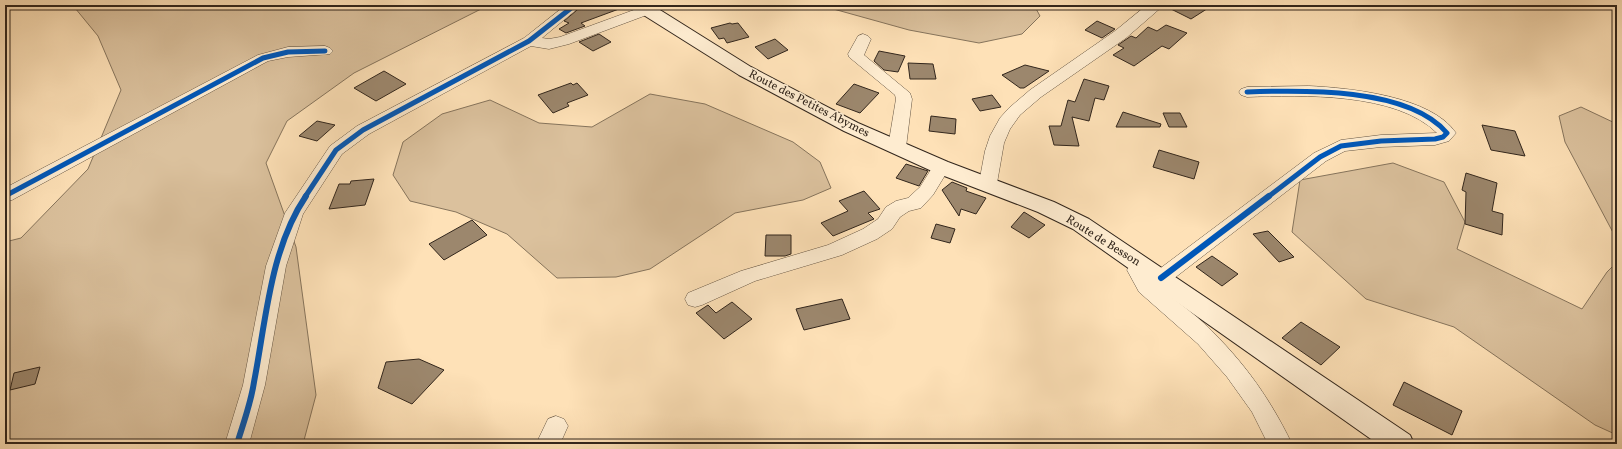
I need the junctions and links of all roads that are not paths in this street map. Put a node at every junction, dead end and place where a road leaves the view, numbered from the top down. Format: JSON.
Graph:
{"nodes":[{"id":1,"x":575,"y":5,"type":"edge"},
{"id":2,"x":1157,"y":5,"type":"edge"},
{"id":3,"x":643,"y":7,"type":"edge"},
{"id":4,"x":863,"y":39,"type":"dead end"},
{"id":5,"x":529,"y":40,"type":"junction"},
{"id":6,"x":325,"y":51,"type":"dead end"},
{"id":7,"x":1247,"y":92,"type":"dead end"},
{"id":8,"x":897,"y":147,"type":"junction"},
{"id":9,"x":941,"y":167,"type":"junction"},
{"id":10,"x":988,"y":183,"type":"junction"},
{"id":11,"x":5,"y":196,"type":"edge"},
{"id":12,"x":1152,"y":272,"type":"junction"},
{"id":13,"x":695,"y":299,"type":"dead end"},
{"id":14,"x":238,"y":444,"type":"edge"},
{"id":15,"x":1280,"y":444,"type":"edge"},
{"id":16,"x":1400,"y":444,"type":"edge"}],
"edges":[{"from":1,"to":5,"type":"street"},
{"from":2,"to":10,"type":"street"},
{"from":3,"to":5,"type":"street"},
{"from":3,"to":8,"type":"main road","name":"Route des Petites Abymes"},
{"from":4,"to":8,"type":"street"},
{"from":5,"to":14,"type":"street"},
{"from":6,"to":11,"type":"street"},
{"from":7,"to":12,"type":"street"},
{"from":8,"to":9,"type":"main road","name":"Route des Petites Abymes"},
{"from":9,"to":10,"type":"main road","name":"Route des Petites Abymes"},
{"from":9,"to":13,"type":"street"},
{"from":10,"to":12,"type":"main road","name":"Route de Besson"},
{"from":12,"to":15,"type":"street"},
{"from":12,"to":16,"type":"main road","name":"Route de Besson"}]}
